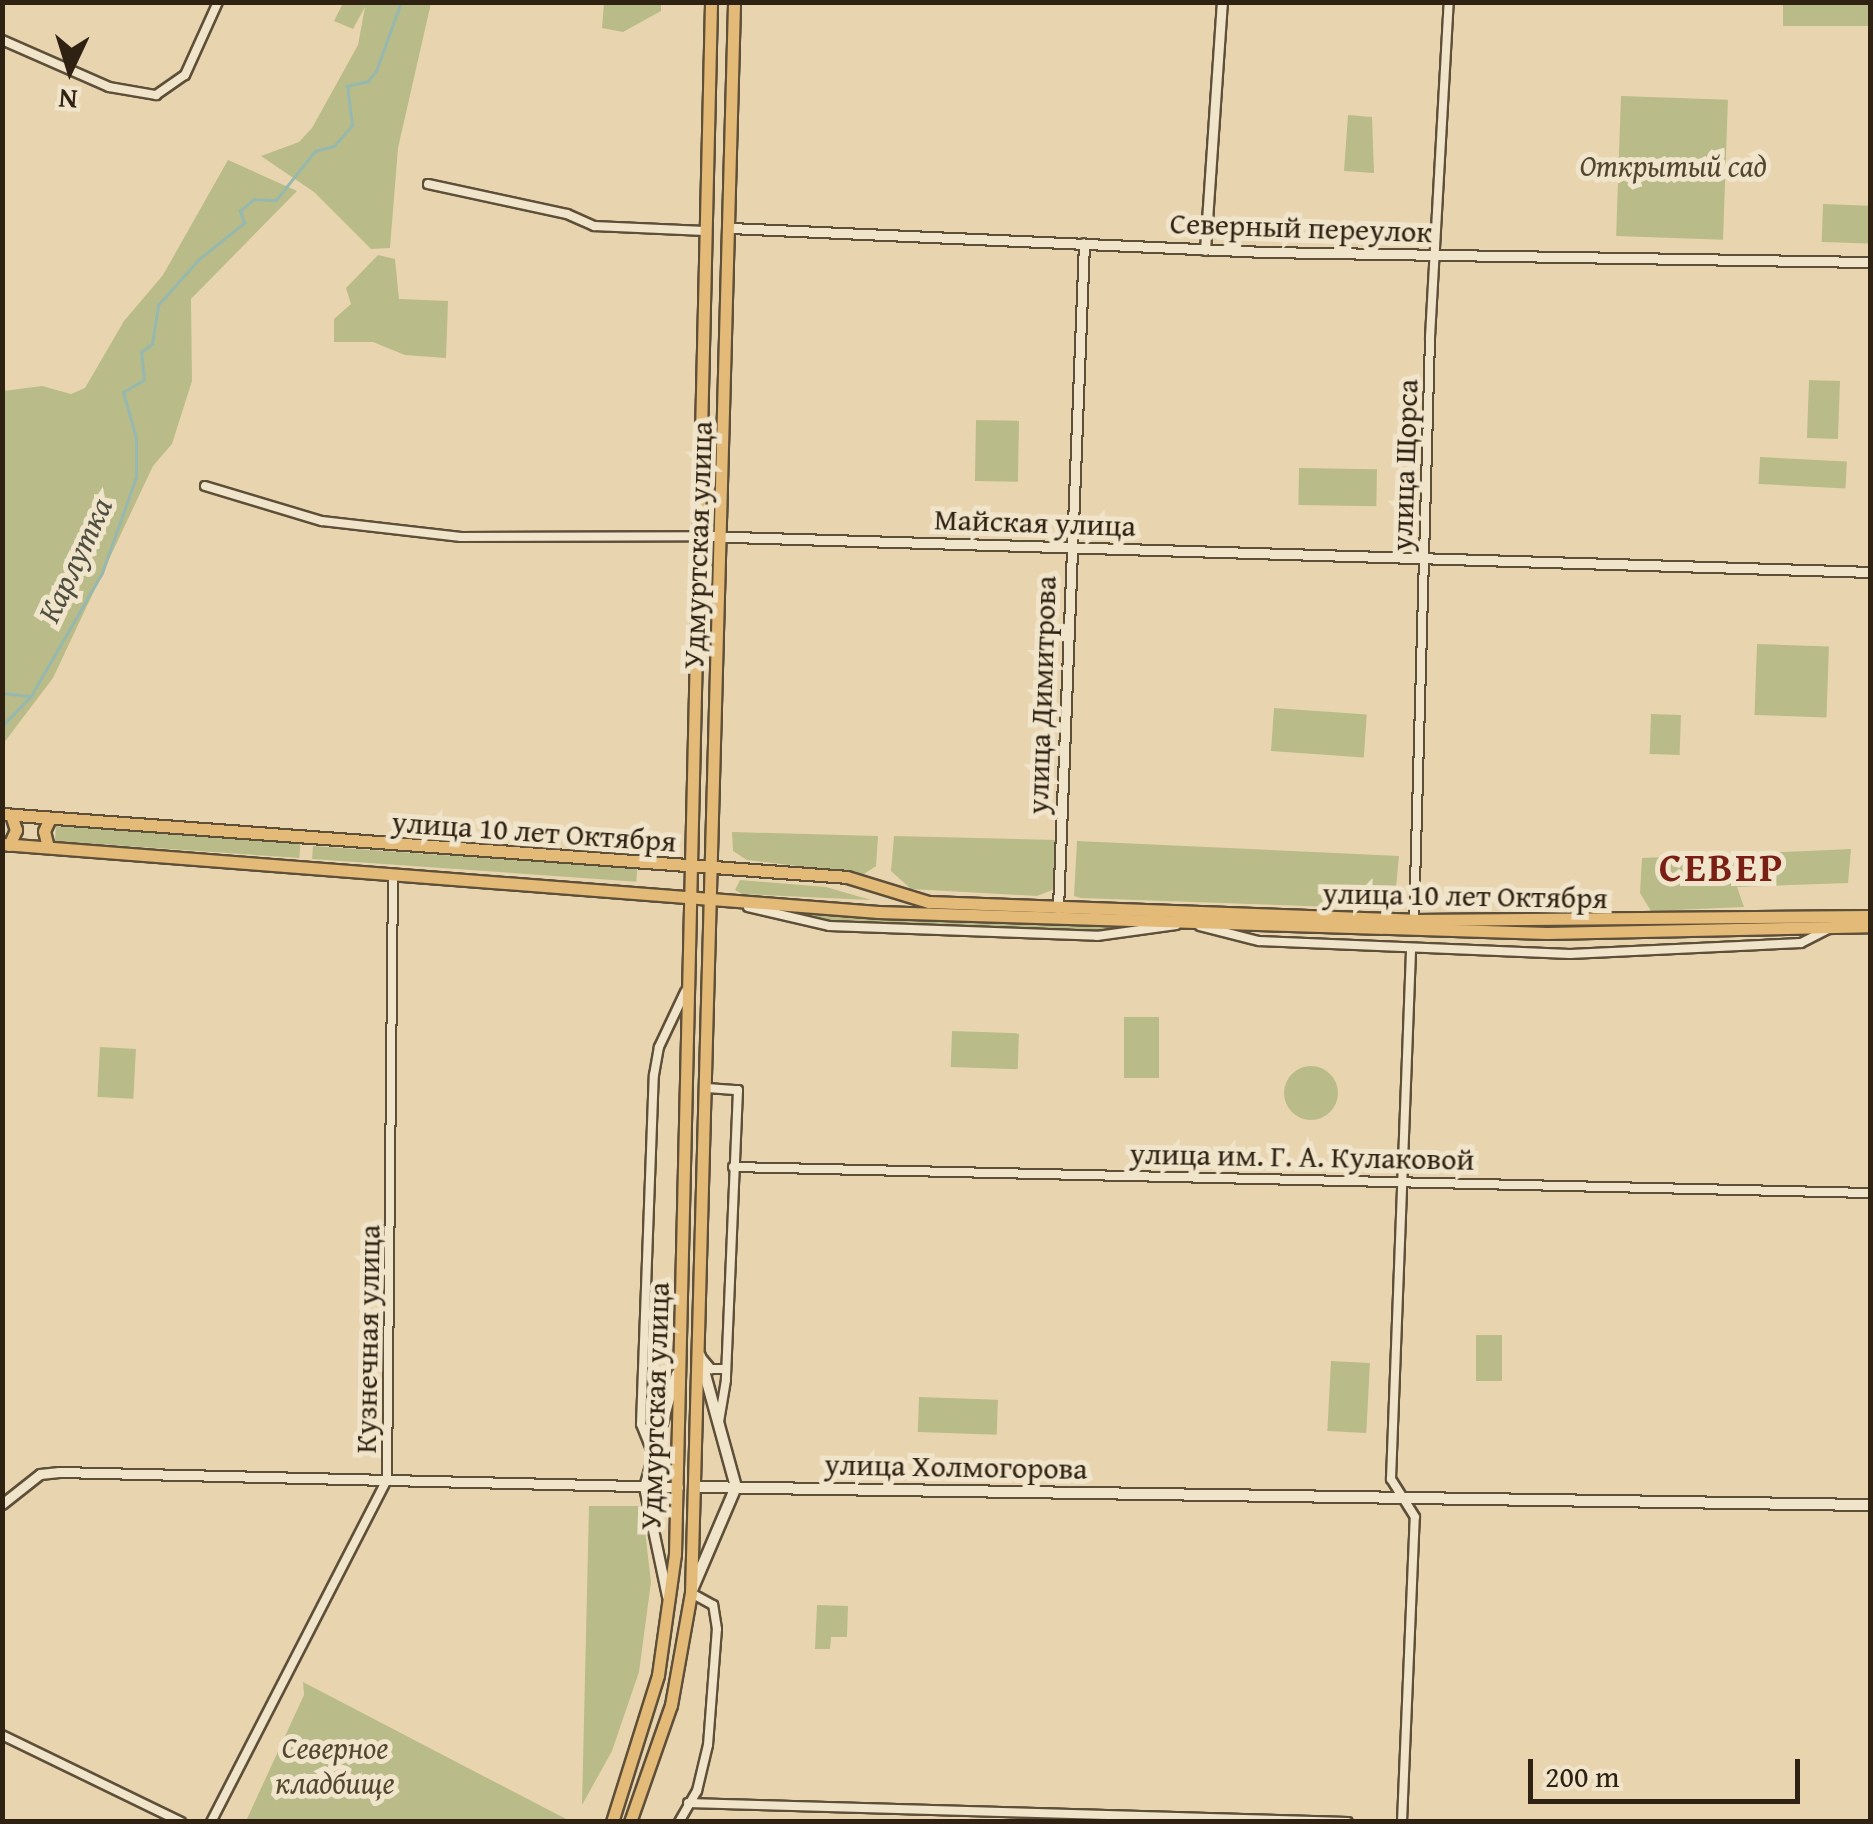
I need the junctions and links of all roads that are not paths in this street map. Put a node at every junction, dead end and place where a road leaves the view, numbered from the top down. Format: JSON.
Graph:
{"nodes":[{"id":1,"x":218,"y":2,"type":"edge"},
{"id":2,"x":711,"y":2,"type":"edge"},
{"id":3,"x":734,"y":2,"type":"edge"},
{"id":4,"x":1222,"y":2,"type":"edge"},
{"id":5,"x":1448,"y":2,"type":"edge"},
{"id":6,"x":2,"y":40,"type":"edge"},
{"id":7,"x":428,"y":184,"type":"dead end"},
{"id":8,"x":730,"y":228,"type":"junction"},
{"id":9,"x":705,"y":231,"type":"junction"},
{"id":10,"x":1084,"y":244,"type":"junction"},
{"id":11,"x":1206,"y":250,"type":"junction"},
{"id":12,"x":1433,"y":256,"type":"junction"},
{"id":13,"x":1870,"y":262,"type":"edge"},
{"id":14,"x":204,"y":486,"type":"dead end"},
{"id":15,"x":724,"y":486,"type":"junction"},
{"id":16,"x":701,"y":487,"type":"junction"},
{"id":17,"x":700,"y":536,"type":"junction"},
{"id":18,"x":722,"y":536,"type":"junction"},
{"id":19,"x":1072,"y":548,"type":"junction"},
{"id":20,"x":1423,"y":559,"type":"junction"},
{"id":21,"x":1870,"y":572,"type":"edge"},
{"id":22,"x":7,"y":815,"type":"edge"},
{"id":23,"x":50,"y":818,"type":"junction"},
{"id":24,"x":6,"y":844,"type":"edge"},
{"id":25,"x":48,"y":848,"type":"junction"},
{"id":26,"x":692,"y":868,"type":"junction"},
{"id":27,"x":713,"y":869,"type":"junction"},
{"id":28,"x":393,"y":876,"type":"junction"},
{"id":29,"x":692,"y":901,"type":"junction"},
{"id":30,"x":712,"y":902,"type":"junction"},
{"id":31,"x":734,"y":903,"type":"junction"},
{"id":32,"x":1058,"y":913,"type":"junction"},
{"id":33,"x":1870,"y":916,"type":"edge"},
{"id":34,"x":1192,"y":923,"type":"junction"},
{"id":35,"x":1414,"y":925,"type":"junction"},
{"id":36,"x":1835,"y":926,"type":"junction"},
{"id":37,"x":1870,"y":926,"type":"edge"},
{"id":38,"x":1411,"y":950,"type":"junction"},
{"id":39,"x":690,"y":983,"type":"junction"},
{"id":40,"x":707,"y":1088,"type":"junction"},
{"id":41,"x":733,"y":1167,"type":"junction"},
{"id":42,"x":1402,"y":1180,"type":"junction"},
{"id":43,"x":1870,"y":1193,"type":"edge"},
{"id":44,"x":699,"y":1355,"type":"junction"},
{"id":45,"x":681,"y":1356,"type":"junction"},
{"id":46,"x":726,"y":1369,"type":"junction"},
{"id":47,"x":719,"y":1422,"type":"junction"},
{"id":48,"x":653,"y":1456,"type":"junction"},
{"id":49,"x":387,"y":1479,"type":"junction"},
{"id":50,"x":1391,"y":1480,"type":"junction"},
{"id":51,"x":736,"y":1486,"type":"junction"},
{"id":52,"x":644,"y":1487,"type":"junction"},
{"id":53,"x":678,"y":1487,"type":"junction"},
{"id":54,"x":696,"y":1487,"type":"junction"},
{"id":55,"x":1387,"y":1500,"type":"junction"},
{"id":56,"x":1402,"y":1501,"type":"junction"},
{"id":57,"x":1425,"y":1501,"type":"junction"},
{"id":58,"x":2,"y":1504,"type":"edge"},
{"id":59,"x":1870,"y":1505,"type":"edge"},
{"id":60,"x":1415,"y":1518,"type":"junction"},
{"id":61,"x":690,"y":1593,"type":"junction"},
{"id":62,"x":670,"y":1610,"type":"junction"},
{"id":63,"x":2,"y":1735,"type":"edge"},
{"id":64,"x":688,"y":1803,"type":"junction"},
{"id":65,"x":181,"y":1822,"type":"edge"},
{"id":66,"x":212,"y":1822,"type":"edge"},
{"id":67,"x":612,"y":1822,"type":"edge"},
{"id":68,"x":630,"y":1822,"type":"edge"},
{"id":69,"x":679,"y":1822,"type":"edge"},
{"id":70,"x":1348,"y":1822,"type":"edge"},
{"id":71,"x":1402,"y":1822,"type":"edge"}],
"edges":[{"from":1,"to":6,"type":"street"},
{"from":2,"to":9,"type":"main road","name":"Удмуртская улица"},
{"from":3,"to":8,"type":"main road","name":"Удмуртская улица"},
{"from":4,"to":11,"type":"street"},
{"from":5,"to":12,"type":"street","name":"улица Щорса"},
{"from":7,"to":9,"type":"street"},
{"from":8,"to":10,"type":"street","name":"Северный переулок"},
{"from":8,"to":15,"type":"main road","name":"Удмуртская улица"},
{"from":9,"to":16,"type":"main road","name":"Удмуртская улица"},
{"from":10,"to":11,"type":"street","name":"Северный переулок"},
{"from":10,"to":19,"type":"street","name":"улица Димитрова"},
{"from":11,"to":12,"type":"street","name":"Северный переулок"},
{"from":12,"to":13,"type":"street","name":"Северный переулок"},
{"from":12,"to":20,"type":"street","name":"улица Щорса"},
{"from":14,"to":17,"type":"street","name":"Майская улица"},
{"from":15,"to":16,"type":"main road"},
{"from":15,"to":18,"type":"main road","name":"Удмуртская улица"},
{"from":16,"to":17,"type":"main road","name":"Удмуртская улица"},
{"from":17,"to":18,"type":"street","name":"Майская улица"},
{"from":17,"to":26,"type":"main road","name":"Удмуртская улица"},
{"from":18,"to":19,"type":"street","name":"Майская улица"},
{"from":18,"to":27,"type":"main road","name":"Удмуртская улица"},
{"from":19,"to":20,"type":"street","name":"Майская улица"},
{"from":19,"to":32,"type":"street","name":"улица Димитрова"},
{"from":20,"to":21,"type":"street","name":"Майская улица"},
{"from":20,"to":35,"type":"street","name":"улица Щорса"},
{"from":22,"to":23,"type":"main road","name":"улица 10 лет Октября"},
{"from":22,"to":24,"type":"main road"},
{"from":23,"to":25,"type":"main road"},
{"from":23,"to":26,"type":"main road","name":"улица 10 лет Октября"},
{"from":24,"to":25,"type":"main road","name":"улица 10 лет Октября"},
{"from":25,"to":28,"type":"main road","name":"улица 10 лет Октября"},
{"from":26,"to":27,"type":"main road","name":"улица 10 лет Октября"},
{"from":26,"to":29,"type":"main road","name":"Удмуртская улица"},
{"from":27,"to":30,"type":"main road","name":"Удмуртская улица"},
{"from":27,"to":32,"type":"main road","name":"улица 10 лет Октября"},
{"from":28,"to":29,"type":"main road","name":"улица 10 лет Октября"},
{"from":28,"to":49,"type":"street","name":"Кузнечная улица"},
{"from":29,"to":30,"type":"main road","name":"улица 10 лет Октября"},
{"from":29,"to":39,"type":"main road","name":"Удмуртская улица"},
{"from":30,"to":31,"type":"main road","name":"улица 10 лет Октября"},
{"from":30,"to":40,"type":"main road","name":"Удмуртская улица"},
{"from":31,"to":32,"type":"main road","name":"улица 10 лет Октября"},
{"from":31,"to":34,"type":"street","name":"улица 10 лет Октября"},
{"from":32,"to":34,"type":"main road","name":"улица 10 лет Октября"},
{"from":32,"to":35,"type":"main road","name":"улица 10 лет Октября"},
{"from":33,"to":35,"type":"main road","name":"улица 10 лет Октября"},
{"from":34,"to":35,"type":"main road","name":"улица 10 лет Октября"},
{"from":34,"to":38,"type":"street","name":"улица 10 лет Октября"},
{"from":35,"to":36,"type":"main road","name":"улица 10 лет Октября"},
{"from":36,"to":37,"type":"main road","name":"улица 10 лет Октября"},
{"from":36,"to":38,"type":"street","name":"улица 10 лет Октября"},
{"from":38,"to":42,"type":"street"},
{"from":39,"to":45,"type":"main road","name":"Удмуртская улица"},
{"from":39,"to":48,"type":"street","name":"Удмуртская улица"},
{"from":40,"to":41,"type":"street"},
{"from":40,"to":44,"type":"main road","name":"Удмуртская улица"},
{"from":41,"to":42,"type":"street","name":"улица им. Г. А. Кулаковой"},
{"from":41,"to":46,"type":"street"},
{"from":42,"to":43,"type":"street","name":"улица им. Г. А. Кулаковой"},
{"from":42,"to":50,"type":"street"},
{"from":44,"to":46,"type":"street"},
{"from":44,"to":47,"type":"main road"},
{"from":44,"to":54,"type":"main road","name":"Удмуртская улица"},
{"from":45,"to":48,"type":"street"},
{"from":45,"to":53,"type":"main road","name":"Удмуртская улица"},
{"from":46,"to":47,"type":"street"},
{"from":47,"to":51,"type":"main road"},
{"from":48,"to":52,"type":"street"},
{"from":49,"to":52,"type":"street","name":"улица Холмогорова"},
{"from":49,"to":58,"type":"street","name":"улица Холмогорова"},
{"from":49,"to":66,"type":"street","name":"Кузнечная улица"},
{"from":50,"to":55,"type":"street"},
{"from":50,"to":56,"type":"street"},
{"from":51,"to":54,"type":"main road","name":"улица Холмогорова"},
{"from":51,"to":55,"type":"main road","name":"улица Холмогорова"},
{"from":51,"to":61,"type":"main road"},
{"from":52,"to":53,"type":"street","name":"улица Холмогорова"},
{"from":52,"to":62,"type":"street"},
{"from":53,"to":54,"type":"main road","name":"улица Холмогорова"},
{"from":53,"to":62,"type":"main road","name":"Удмуртская улица"},
{"from":54,"to":61,"type":"main road","name":"Удмуртская улица"},
{"from":55,"to":56,"type":"main road","name":"улица Холмогорова"},
{"from":56,"to":57,"type":"main road","name":"улица Холмогорова"},
{"from":56,"to":60,"type":"street"},
{"from":57,"to":59,"type":"main road","name":"улица Холмогорова"},
{"from":57,"to":60,"type":"street"},
{"from":60,"to":71,"type":"street"},
{"from":61,"to":64,"type":"street"},
{"from":61,"to":68,"type":"main road","name":"Удмуртская улица"},
{"from":62,"to":67,"type":"main road","name":"Удмуртская улица"},
{"from":63,"to":65,"type":"street"},
{"from":64,"to":69,"type":"street"},
{"from":64,"to":70,"type":"street"}]}
